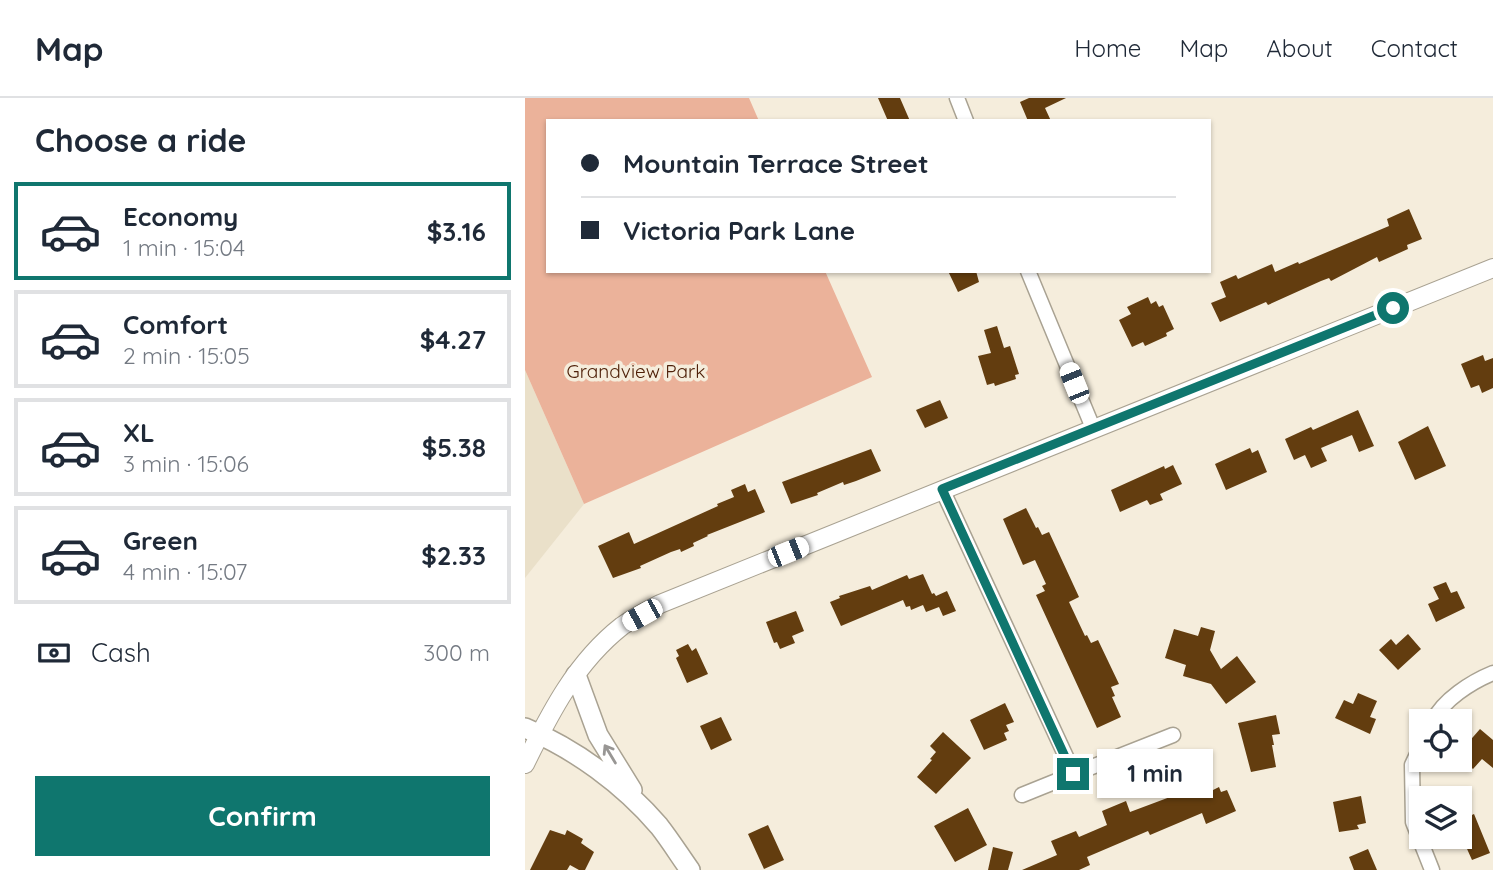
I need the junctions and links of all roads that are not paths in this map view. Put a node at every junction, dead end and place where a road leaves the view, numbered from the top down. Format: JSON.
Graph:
{"nodes":[{"id":1,"x":957,"y":98,"type":"edge"},
{"id":2,"x":965,"y":119,"type":"edge"},
{"id":3,"x":1493,"y":268,"type":"edge"},
{"id":4,"x":1029,"y":273,"type":"edge"},
{"id":5,"x":1093,"y":428,"type":"junction"},
{"id":6,"x":942,"y":489,"type":"junction"},
{"id":7,"x":1493,"y":673,"type":"edge"},
{"id":8,"x":576,"y":675,"type":"junction"},
{"id":9,"x":1439,"y":709,"type":"edge"},
{"id":10,"x":532,"y":731,"type":"edge"},
{"id":11,"x":1173,"y":736,"type":"dead end"},
{"id":12,"x":525,"y":764,"type":"edge"},
{"id":13,"x":1412,"y":772,"type":"edge"},
{"id":14,"x":1073,"y":774,"type":"junction"},
{"id":15,"x":1022,"y":795,"type":"dead end"},
{"id":16,"x":645,"y":812,"type":"junction"},
{"id":17,"x":690,"y":870,"type":"edge"},
{"id":18,"x":1432,"y":870,"type":"edge"}],
"edges":[{"from":1,"to":2,"type":"street"},
{"from":3,"to":5,"type":"street"},
{"from":4,"to":5,"type":"street"},
{"from":5,"to":6,"type":"street"},
{"from":6,"to":8,"type":"street"},
{"from":6,"to":14,"type":"street"},
{"from":7,"to":9,"type":"street"},
{"from":8,"to":10,"type":"street"},
{"from":16,"to":8,"type":"main road","one_way":true},
{"from":10,"to":12,"type":"street"},
{"from":10,"to":16,"type":"main road"},
{"from":11,"to":14,"type":"street"},
{"from":13,"to":18,"type":"street"},
{"from":14,"to":15,"type":"street"},
{"from":16,"to":17,"type":"main road"}]}
